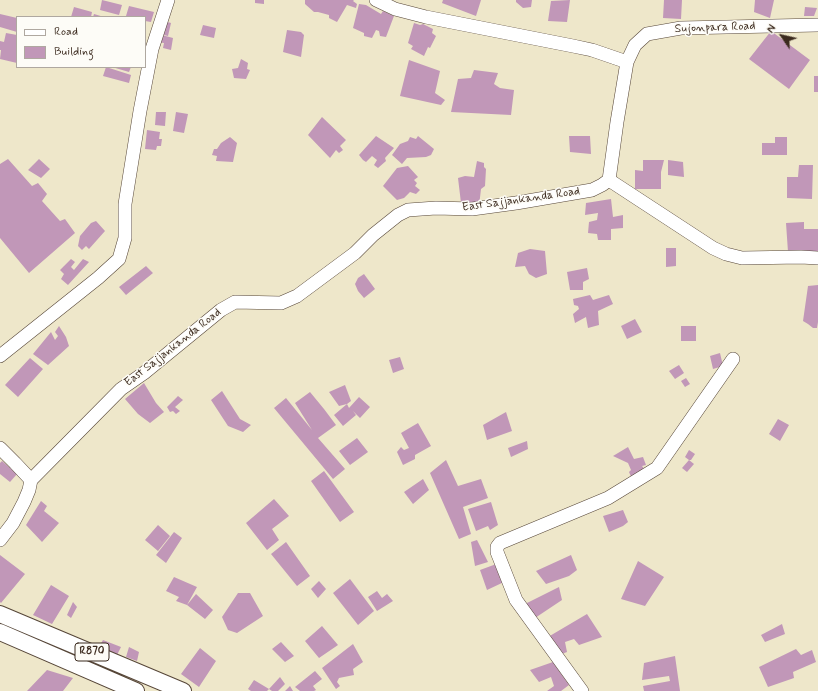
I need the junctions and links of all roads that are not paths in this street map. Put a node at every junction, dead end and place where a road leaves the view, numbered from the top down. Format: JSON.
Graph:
{"nodes":[{"id":1,"x":168,"y":0,"type":"edge"},
{"id":2,"x":376,"y":0,"type":"edge"},
{"id":3,"x":818,"y":25,"type":"edge"},
{"id":4,"x":628,"y":62,"type":"junction"},
{"id":5,"x":609,"y":180,"type":"junction"},
{"id":6,"x":818,"y":258,"type":"edge"},
{"id":7,"x":0,"y":356,"type":"edge"},
{"id":8,"x":733,"y":359,"type":"dead end"},
{"id":9,"x":0,"y":448,"type":"edge"},
{"id":10,"x":31,"y":480,"type":"junction"},
{"id":11,"x":0,"y":540,"type":"edge"},
{"id":12,"x":0,"y":614,"type":"edge"},
{"id":13,"x":0,"y":632,"type":"edge"},
{"id":14,"x":136,"y":691,"type":"edge"},
{"id":15,"x":183,"y":691,"type":"edge"},
{"id":16,"x":582,"y":691,"type":"edge"}],
"edges":[{"from":1,"to":7,"type":"street"},
{"from":2,"to":4,"type":"street"},
{"from":3,"to":4,"type":"street","name":"Sujonpara Road"},
{"from":4,"to":5,"type":"street"},
{"from":5,"to":6,"type":"street"},
{"from":5,"to":10,"type":"street","name":"East Sajjankanda Road"},
{"from":8,"to":16,"type":"street"},
{"from":9,"to":10,"type":"street"},
{"from":10,"to":11,"type":"street"},
{"from":12,"to":15,"type":"main road","number":"R870"},
{"from":13,"to":14,"type":"main road","number":"R870"}]}
